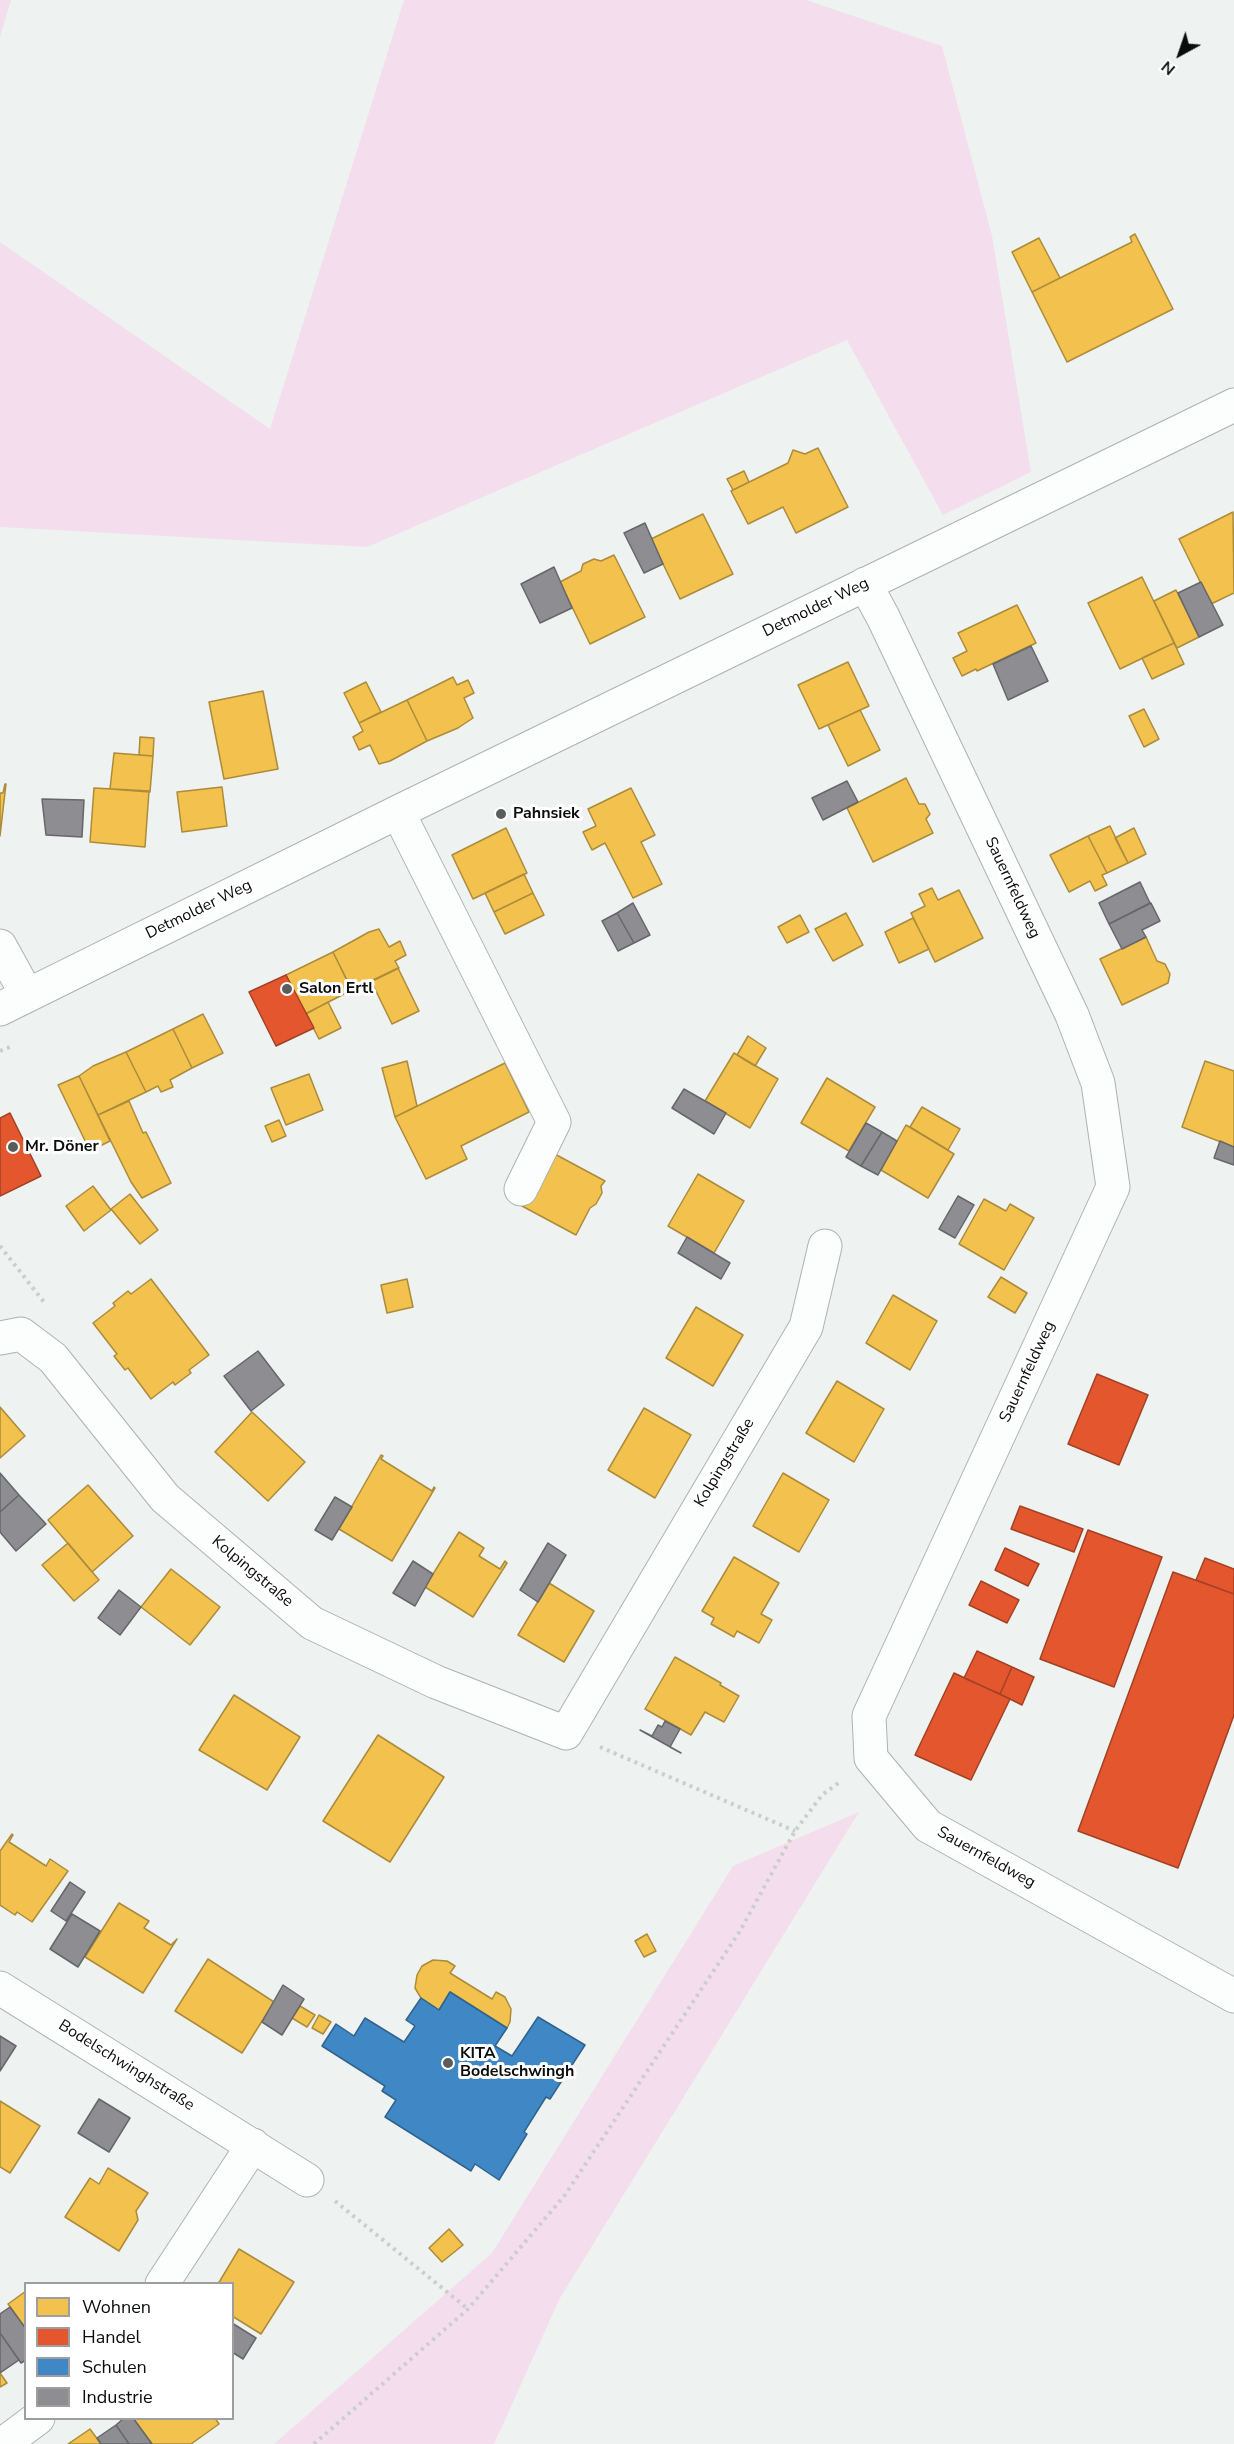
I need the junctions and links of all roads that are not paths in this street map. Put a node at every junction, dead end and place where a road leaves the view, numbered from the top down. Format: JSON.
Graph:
{"nodes":[{"id":1,"x":1234,"y":405,"type":"edge"},
{"id":2,"x":865,"y":584,"type":"junction"},
{"id":3,"x":398,"y":812,"type":"junction"},
{"id":4,"x":0,"y":946,"type":"edge"},
{"id":5,"x":14,"y":1002,"type":"edge"},
{"id":6,"x":521,"y":1189,"type":"dead end"},
{"id":7,"x":825,"y":1246,"type":"dead end"},
{"id":8,"x":11,"y":1336,"type":"edge"},
{"id":9,"x":0,"y":1988,"type":"edge"},
{"id":10,"x":1234,"y":1996,"type":"edge"},
{"id":11,"x":253,"y":2145,"type":"junction"},
{"id":12,"x":307,"y":2180,"type":"road end"},
{"id":13,"x":163,"y":2282,"type":"edge"},
{"id":14,"x":35,"y":2420,"type":"edge"},
{"id":15,"x":3,"y":2444,"type":"edge"}],
"edges":[{"from":1,"to":2,"type":"street","name":"Detmolder Weg"},
{"from":2,"to":3,"type":"street","name":"Detmolder Weg"},
{"from":2,"to":10,"type":"street","name":"Sauernfeldweg"},
{"from":3,"to":5,"type":"street","name":"Detmolder Weg"},
{"from":3,"to":6,"type":"street"},
{"from":4,"to":5,"type":"street"},
{"from":7,"to":8,"type":"street","name":"Kolpingstraße"},
{"from":9,"to":11,"type":"street","name":"Bodelschwinghstraße"},
{"from":11,"to":12,"type":"street","name":"Bodelschwinghstraße"},
{"from":11,"to":13,"type":"street"},
{"from":14,"to":15,"type":"street"}]}
